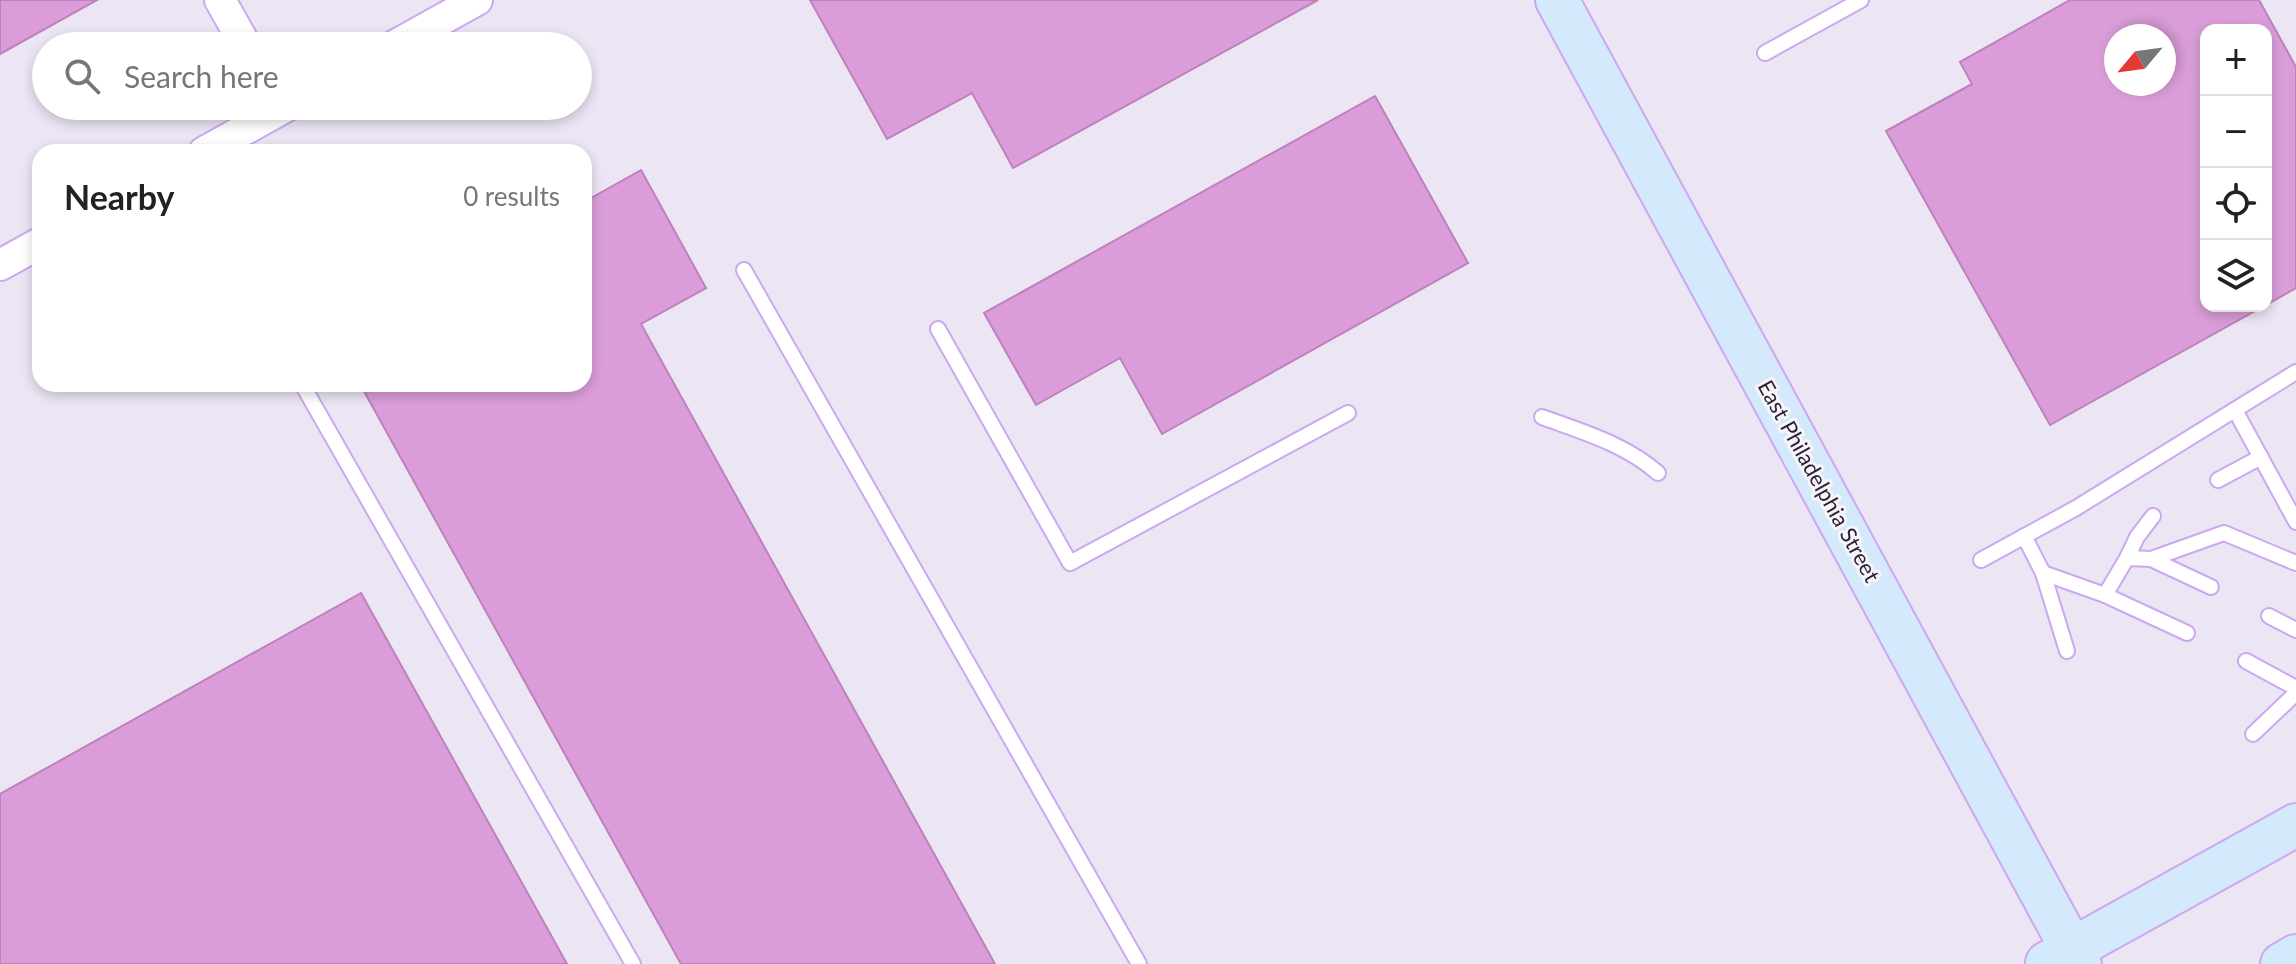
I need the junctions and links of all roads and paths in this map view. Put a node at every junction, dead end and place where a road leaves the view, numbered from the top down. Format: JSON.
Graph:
{"nodes":[{"id":1,"x":220,"y":0,"type":"edge"},
{"id":2,"x":477,"y":0,"type":"edge"},
{"id":3,"x":1557,"y":0,"type":"edge"},
{"id":4,"x":1861,"y":0,"type":"edge"},
{"id":5,"x":238,"y":32,"type":"edge"},
{"id":6,"x":419,"y":32,"type":"edge"},
{"id":7,"x":1765,"y":53,"type":"dead end"},
{"id":8,"x":259,"y":120,"type":"edge"},
{"id":9,"x":218,"y":144,"type":"edge"},
{"id":10,"x":32,"y":247,"type":"edge"},
{"id":11,"x":0,"y":265,"type":"edge"},
{"id":12,"x":744,"y":270,"type":"dead end"},
{"id":13,"x":938,"y":329,"type":"dead end"},
{"id":14,"x":2296,"y":372,"type":"edge"},
{"id":15,"x":307,"y":392,"type":"edge"},
{"id":16,"x":2235,"y":410,"type":"junction"},
{"id":17,"x":1348,"y":413,"type":"dead end"},
{"id":18,"x":1542,"y":417,"type":"dead end"},
{"id":19,"x":2261,"y":457,"type":"junction"},
{"id":20,"x":1658,"y":473,"type":"dead end"},
{"id":21,"x":2218,"y":480,"type":"dead end"},
{"id":22,"x":2153,"y":516,"type":"dead end"},
{"id":23,"x":2296,"y":522,"type":"edge"},
{"id":24,"x":2024,"y":536,"type":"junction"},
{"id":25,"x":2127,"y":558,"type":"junction"},
{"id":26,"x":2151,"y":559,"type":"junction"},
{"id":27,"x":1981,"y":560,"type":"dead end"},
{"id":28,"x":2296,"y":563,"type":"edge"},
{"id":29,"x":2043,"y":573,"type":"junction"},
{"id":30,"x":2211,"y":587,"type":"dead end"},
{"id":31,"x":2105,"y":595,"type":"junction"},
{"id":32,"x":2269,"y":616,"type":"dead end"},
{"id":33,"x":2296,"y":630,"type":"edge"},
{"id":34,"x":2187,"y":633,"type":"dead end"},
{"id":35,"x":2067,"y":651,"type":"dead end"},
{"id":36,"x":2246,"y":661,"type":"dead end"},
{"id":37,"x":2296,"y":690,"type":"edge"},
{"id":38,"x":2253,"y":734,"type":"dead end"},
{"id":39,"x":2296,"y":825,"type":"edge"},
{"id":40,"x":2296,"y":956,"type":"edge"},
{"id":41,"x":2066,"y":959,"type":"edge"},
{"id":42,"x":633,"y":964,"type":"edge"},
{"id":43,"x":1139,"y":964,"type":"edge"},
{"id":44,"x":2282,"y":964,"type":"edge"}],
"edges":[{"from":1,"to":5,"type":"street"},
{"from":2,"to":6,"type":"street"},
{"from":3,"to":41,"type":"street","name":"East Philadelphia Street"},
{"from":4,"to":7,"type":"lane"},
{"from":8,"to":9,"type":"street"},
{"from":10,"to":11,"type":"street"},
{"from":12,"to":43,"type":"lane"},
{"from":13,"to":17,"type":"lane"},
{"from":14,"to":16,"type":"lane"},
{"from":15,"to":42,"type":"lane"},
{"from":16,"to":19,"type":"lane"},
{"from":16,"to":24,"type":"lane"},
{"from":18,"to":20,"type":"lane"},
{"from":19,"to":21,"type":"lane"},
{"from":19,"to":23,"type":"lane"},
{"from":22,"to":25,"type":"lane"},
{"from":24,"to":27,"type":"lane"},
{"from":24,"to":29,"type":"lane"},
{"from":25,"to":26,"type":"lane"},
{"from":25,"to":31,"type":"lane"},
{"from":26,"to":28,"type":"lane"},
{"from":26,"to":30,"type":"lane"},
{"from":29,"to":31,"type":"lane"},
{"from":29,"to":35,"type":"lane"},
{"from":31,"to":34,"type":"lane"},
{"from":32,"to":33,"type":"lane"},
{"from":36,"to":37,"type":"lane"},
{"from":37,"to":38,"type":"lane"},
{"from":39,"to":41,"type":"street"},
{"from":40,"to":44,"type":"street"}]}
